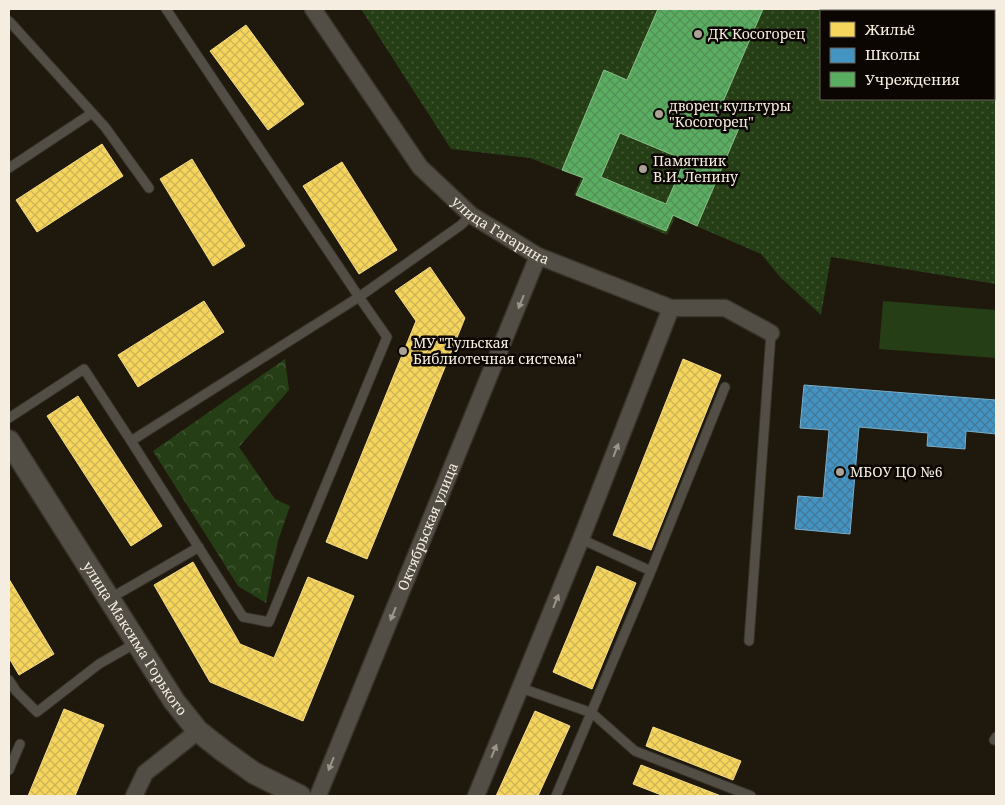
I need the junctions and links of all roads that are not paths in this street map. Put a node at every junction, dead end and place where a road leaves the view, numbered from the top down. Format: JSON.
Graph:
{"nodes":[{"id":1,"x":166,"y":9,"type":"edge"},
{"id":2,"x":313,"y":9,"type":"edge"},
{"id":3,"x":9,"y":21,"type":"edge"},
{"id":4,"x":92,"y":113,"type":"junction"},
{"id":5,"x":9,"y":168,"type":"edge"},
{"id":6,"x":149,"y":188,"type":"dead end"},
{"id":7,"x":471,"y":215,"type":"junction"},
{"id":8,"x":538,"y":256,"type":"junction"},
{"id":9,"x":359,"y":297,"type":"junction"},
{"id":10,"x":672,"y":308,"type":"junction"},
{"id":11,"x":771,"y":333,"type":"joint"},
{"id":12,"x":724,"y":388,"type":"dead end"},
{"id":13,"x":9,"y":418,"type":"edge"},
{"id":14,"x":9,"y":440,"type":"edge"},
{"id":15,"x":131,"y":441,"type":"junction"},
{"id":16,"x":581,"y":539,"type":"junction"},
{"id":17,"x":199,"y":548,"type":"junction"},
{"id":18,"x":651,"y":571,"type":"junction"},
{"id":19,"x":109,"y":599,"type":"junction"},
{"id":20,"x":750,"y":641,"type":"dead end"},
{"id":21,"x":137,"y":643,"type":"junction"},
{"id":22,"x":9,"y":680,"type":"edge"},
{"id":23,"x":520,"y":688,"type":"junction"},
{"id":24,"x":592,"y":713,"type":"junction"},
{"id":25,"x":198,"y":731,"type":"junction"},
{"id":26,"x":20,"y":744,"type":"dead end"},
{"id":27,"x":9,"y":770,"type":"edge"},
{"id":28,"x":134,"y":796,"type":"edge"},
{"id":29,"x":300,"y":796,"type":"edge"},
{"id":30,"x":318,"y":796,"type":"edge"},
{"id":31,"x":476,"y":796,"type":"edge"},
{"id":32,"x":556,"y":796,"type":"edge"},
{"id":33,"x":751,"y":796,"type":"edge"}],
"edges":[{"from":1,"to":9,"type":"lane"},
{"from":2,"to":7,"type":"street","name":"улица Гагарина"},
{"from":3,"to":4,"type":"lane"},
{"from":4,"to":5,"type":"lane"},
{"from":4,"to":6,"type":"lane"},
{"from":7,"to":8,"type":"street","name":"улица Гагарина"},
{"from":7,"to":9,"type":"lane"},
{"from":8,"to":10,"type":"street","name":"улица Гагарина"},
{"from":8,"to":30,"type":"street","name":"Октябрьская улица","one_way":true},
{"from":9,"to":15,"type":"lane"},
{"from":9,"to":17,"type":"lane"},
{"from":10,"to":11,"type":"street","name":"улица Гагарина"},
{"from":16,"to":10,"type":"street","one_way":true},
{"from":11,"to":20,"type":"lane"},
{"from":12,"to":18,"type":"lane"},
{"from":13,"to":15,"type":"lane"},
{"from":14,"to":19,"type":"street","name":"улица Максима Горького"},
{"from":15,"to":17,"type":"lane"},
{"from":16,"to":18,"type":"lane"},
{"from":23,"to":16,"type":"street","one_way":true},
{"from":17,"to":19,"type":"lane"},
{"from":18,"to":24,"type":"lane"},
{"from":19,"to":21,"type":"street","name":"улица Максима Горького"},
{"from":21,"to":22,"type":"lane"},
{"from":21,"to":25,"type":"street","name":"улица Максима Горького"},
{"from":23,"to":24,"type":"lane"},
{"from":31,"to":23,"type":"street","one_way":true},
{"from":24,"to":32,"type":"lane"},
{"from":24,"to":33,"type":"lane"},
{"from":25,"to":28,"type":"street"},
{"from":25,"to":29,"type":"street","name":"улица Максима Горького"},
{"from":26,"to":27,"type":"lane"}]}
